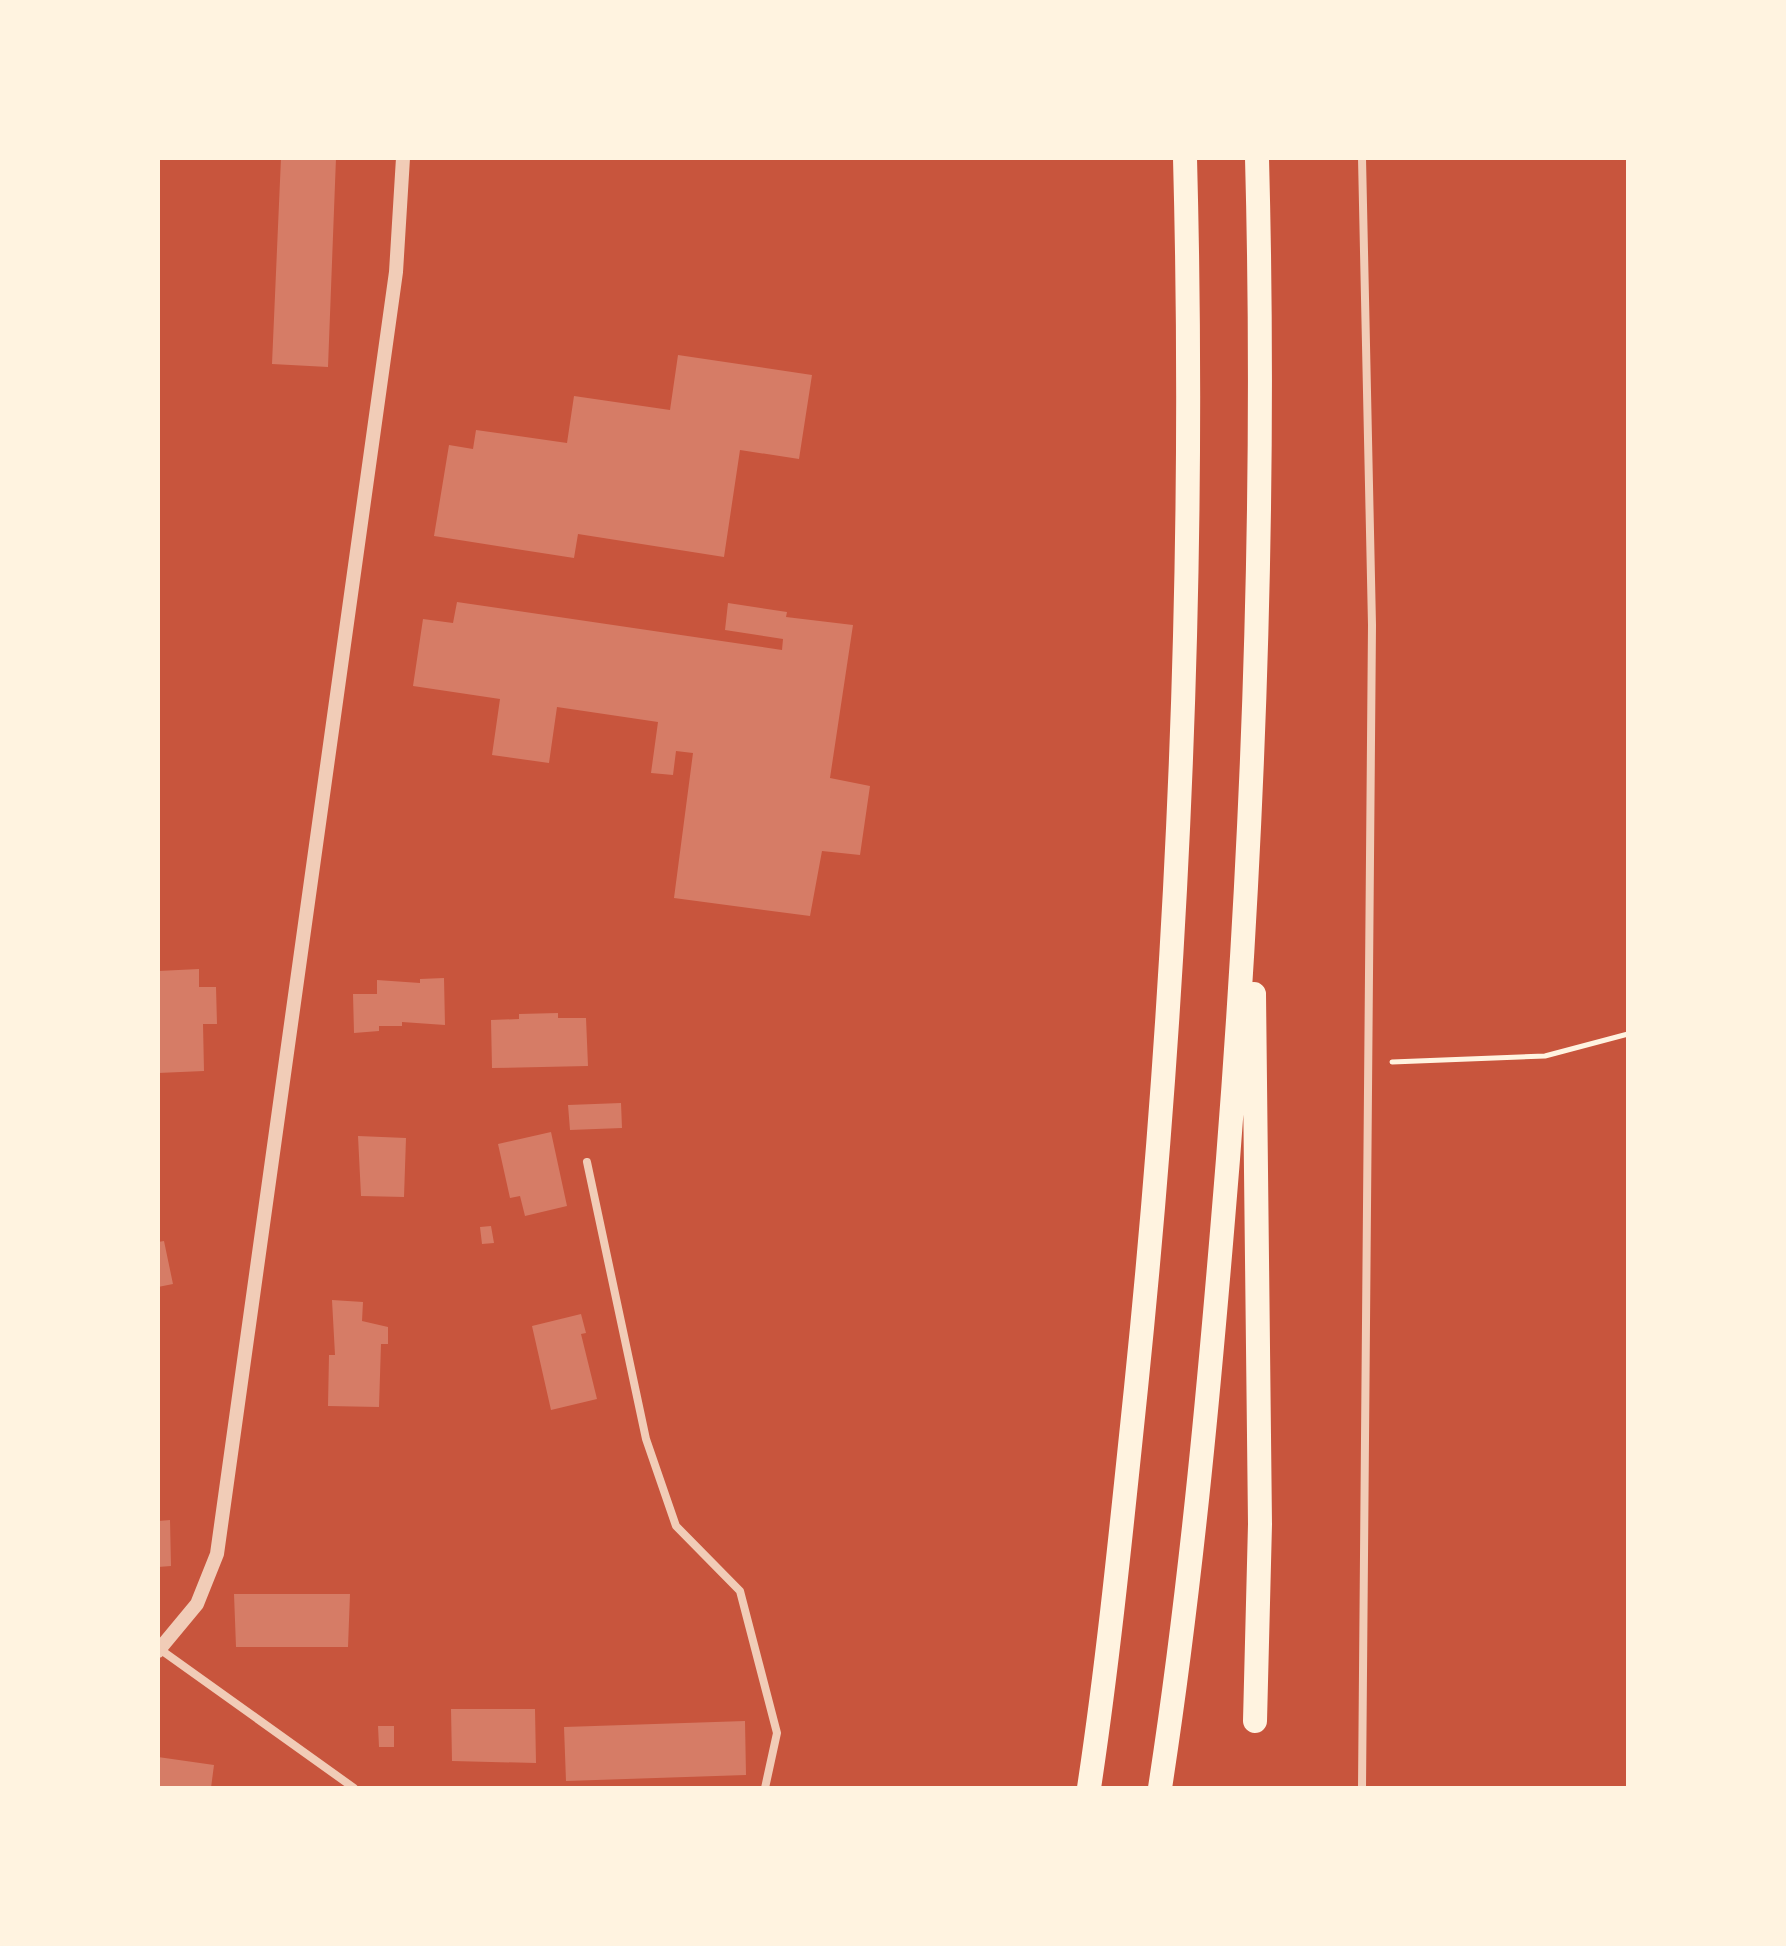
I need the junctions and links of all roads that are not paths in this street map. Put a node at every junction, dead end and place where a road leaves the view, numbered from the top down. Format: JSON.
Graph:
{"nodes":[{"id":1,"x":403,"y":158,"type":"edge"},
{"id":2,"x":1185,"y":158,"type":"edge"},
{"id":3,"x":1257,"y":158,"type":"edge"},
{"id":4,"x":1362,"y":158,"type":"edge"},
{"id":5,"x":1252,"y":763,"type":"junction"},
{"id":6,"x":587,"y":1162,"type":"dead end"},
{"id":7,"x":160,"y":1650,"type":"edge"},
{"id":8,"x":1255,"y":1721,"type":"dead end"},
{"id":9,"x":354,"y":1788,"type":"edge"},
{"id":10,"x":765,"y":1788,"type":"edge"},
{"id":11,"x":1089,"y":1788,"type":"edge"},
{"id":12,"x":1160,"y":1788,"type":"edge"},
{"id":13,"x":1362,"y":1788,"type":"edge"}],
"edges":[{"from":1,"to":7,"type":"street"},
{"from":2,"to":11,"type":"highway"},
{"from":3,"to":5,"type":"highway"},
{"from":4,"to":13,"type":"street"},
{"from":5,"to":8,"type":"highway"},
{"from":5,"to":12,"type":"highway"},
{"from":6,"to":10,"type":"street"},
{"from":7,"to":9,"type":"street"}]}
